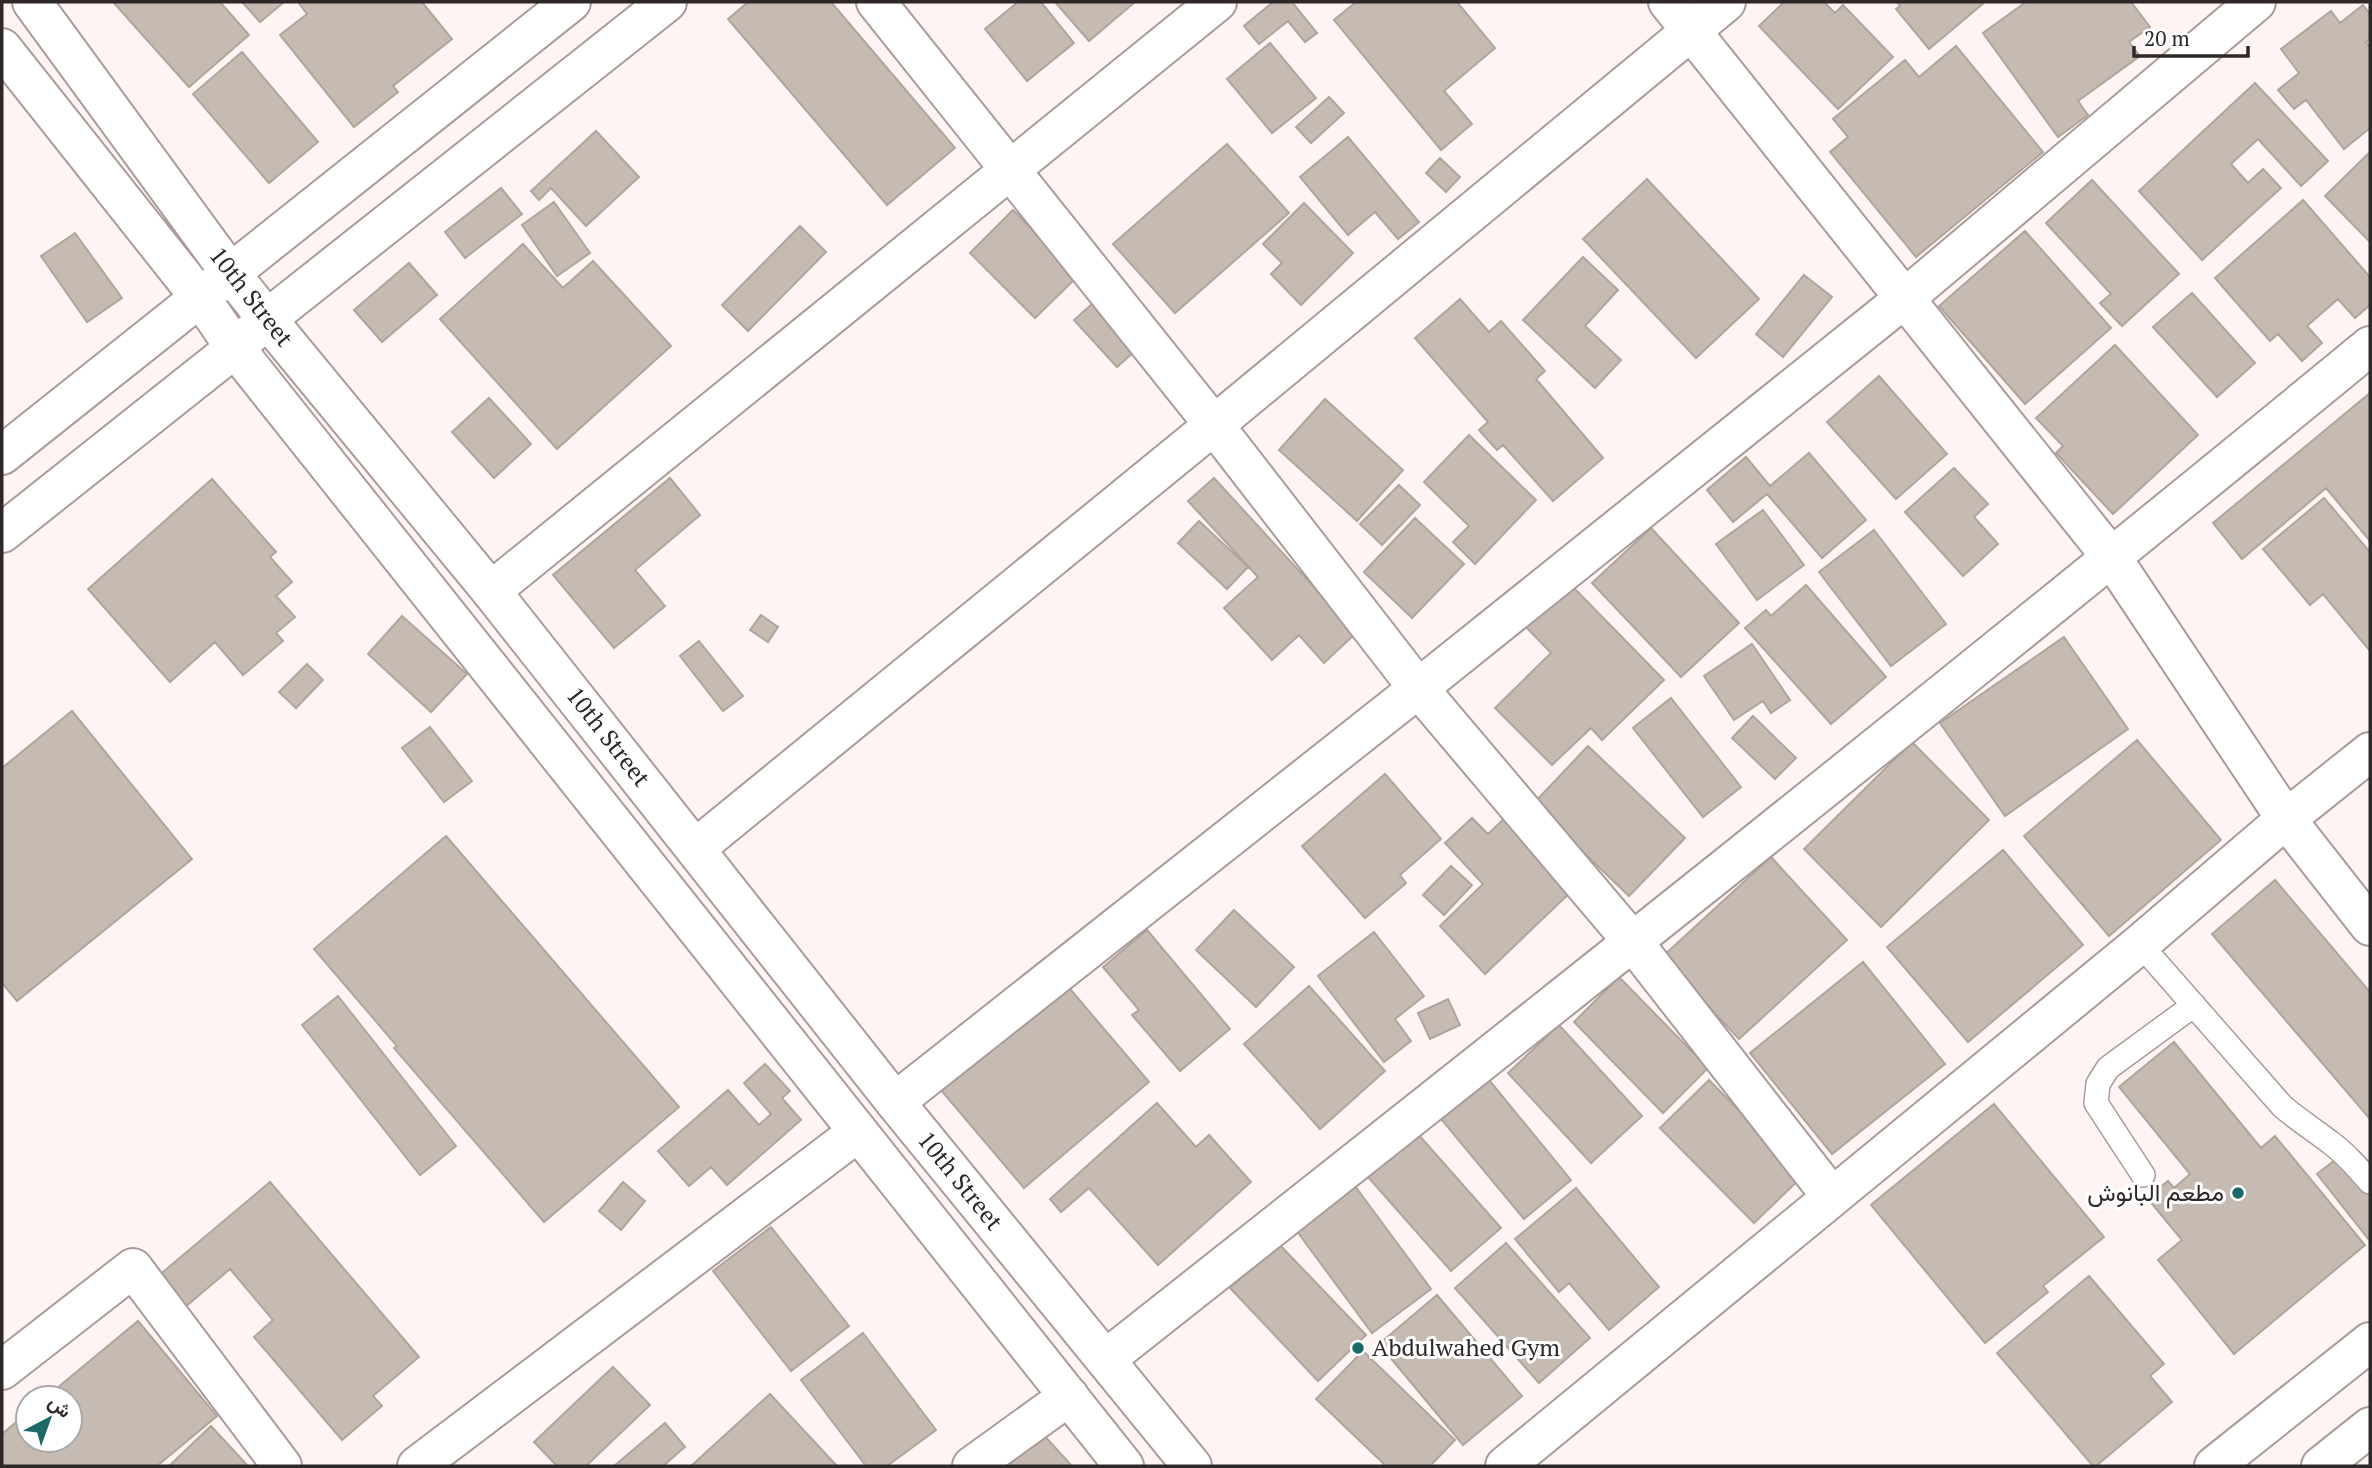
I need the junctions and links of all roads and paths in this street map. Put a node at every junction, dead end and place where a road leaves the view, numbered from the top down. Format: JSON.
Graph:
{"nodes":[{"id":1,"x":571,"y":2,"type":"edge"},
{"id":2,"x":667,"y":2,"type":"edge"},
{"id":3,"x":876,"y":2,"type":"edge"},
{"id":4,"x":1217,"y":2,"type":"edge"},
{"id":5,"x":1726,"y":2,"type":"edge"},
{"id":6,"x":2256,"y":2,"type":"edge"},
{"id":7,"x":47,"y":7,"type":"edge"},
{"id":8,"x":1680,"y":16,"type":"edge"},
{"id":9,"x":2,"y":48,"type":"edge"},
{"id":10,"x":1011,"y":171,"type":"junction"},
{"id":11,"x":231,"y":274,"type":"junction"},
{"id":12,"x":200,"y":298,"type":"junction"},
{"id":13,"x":1905,"y":298,"type":"junction"},
{"id":14,"x":267,"y":319,"type":"junction"},
{"id":15,"x":2370,"y":346,"type":"edge"},
{"id":16,"x":235,"y":348,"type":"junction"},
{"id":17,"x":1214,"y":425,"type":"junction"},
{"id":18,"x":2,"y":455,"type":"edge"},
{"id":19,"x":2,"y":533,"type":"edge"},
{"id":20,"x":2112,"y":558,"type":"junction"},
{"id":21,"x":491,"y":591,"type":"junction"},
{"id":22,"x":1420,"y":687,"type":"junction"},
{"id":23,"x":2370,"y":752,"type":"edge"},
{"id":24,"x":2286,"y":819,"type":"junction"},
{"id":25,"x":696,"y":848,"type":"junction"},
{"id":26,"x":2370,"y":926,"type":"edge"},
{"id":27,"x":1633,"y":942,"type":"junction"},
{"id":28,"x":2140,"y":944,"type":"junction"},
{"id":29,"x":2194,"y":1005,"type":"junction"},
{"id":30,"x":895,"y":1102,"type":"junction"},
{"id":31,"x":858,"y":1132,"type":"junction"},
{"id":32,"x":2143,"y":1175,"type":"dead end"},
{"id":33,"x":2370,"y":1182,"type":"edge"},
{"id":34,"x":1832,"y":1197,"type":"junction"},
{"id":35,"x":2370,"y":1342,"type":"edge"},
{"id":36,"x":1107,"y":1359,"type":"junction"},
{"id":37,"x":2,"y":1370,"type":"edge"},
{"id":38,"x":1069,"y":1396,"type":"junction"},
{"id":39,"x":2370,"y":1427,"type":"edge"},
{"id":40,"x":282,"y":1466,"type":"edge"},
{"id":41,"x":416,"y":1466,"type":"edge"},
{"id":42,"x":972,"y":1466,"type":"edge"},
{"id":43,"x":1124,"y":1466,"type":"edge"},
{"id":44,"x":1192,"y":1466,"type":"edge"},
{"id":45,"x":1505,"y":1466,"type":"edge"},
{"id":46,"x":2214,"y":1466,"type":"edge"},
{"id":47,"x":2321,"y":1466,"type":"edge"}],
"edges":[{"from":1,"to":11,"type":"main road"},
{"from":2,"to":14,"type":"main road"},
{"from":3,"to":10,"type":"main road"},
{"from":4,"to":10,"type":"main road"},
{"from":5,"to":8,"type":"main road"},
{"from":6,"to":13,"type":"main road"},
{"from":7,"to":11,"type":"main road","name":"10th Street"},
{"from":8,"to":13,"type":"main road"},
{"from":8,"to":17,"type":"main road"},
{"from":9,"to":12,"type":"main road","name":"10th Street"},
{"from":10,"to":17,"type":"main road"},
{"from":10,"to":21,"type":"main road"},
{"from":11,"to":12,"type":"main road"},
{"from":11,"to":14,"type":"main road","name":"10th Street"},
{"from":12,"to":16,"type":"main road","name":"10th Street"},
{"from":12,"to":18,"type":"main road"},
{"from":13,"to":20,"type":"main road"},
{"from":13,"to":22,"type":"main road"},
{"from":14,"to":16,"type":"main road"},
{"from":14,"to":21,"type":"main road","name":"10th Street"},
{"from":15,"to":20,"type":"main road"},
{"from":16,"to":19,"type":"main road"},
{"from":16,"to":31,"type":"main road","name":"10th Street"},
{"from":17,"to":22,"type":"main road"},
{"from":17,"to":25,"type":"main road"},
{"from":20,"to":24,"type":"main road"},
{"from":20,"to":27,"type":"main road"},
{"from":21,"to":25,"type":"main road","name":"10th Street"},
{"from":22,"to":27,"type":"main road"},
{"from":22,"to":30,"type":"main road"},
{"from":23,"to":24,"type":"main road"},
{"from":24,"to":26,"type":"main road"},
{"from":24,"to":28,"type":"main road"},
{"from":25,"to":30,"type":"main road","name":"10th Street"},
{"from":27,"to":34,"type":"main road"},
{"from":27,"to":36,"type":"main road"},
{"from":28,"to":29,"type":"lane"},
{"from":28,"to":34,"type":"main road"},
{"from":29,"to":32,"type":"lane"},
{"from":29,"to":33,"type":"lane"},
{"from":30,"to":36,"type":"main road","name":"10th Street"},
{"from":31,"to":38,"type":"main road","name":"10th Street"},
{"from":31,"to":41,"type":"main road"},
{"from":34,"to":45,"type":"main road"},
{"from":35,"to":46,"type":"main road"},
{"from":36,"to":44,"type":"main road","name":"10th Street"},
{"from":37,"to":40,"type":"main road"},
{"from":38,"to":42,"type":"main road"},
{"from":38,"to":43,"type":"main road","name":"10th Street"},
{"from":39,"to":47,"type":"main road"}]}
